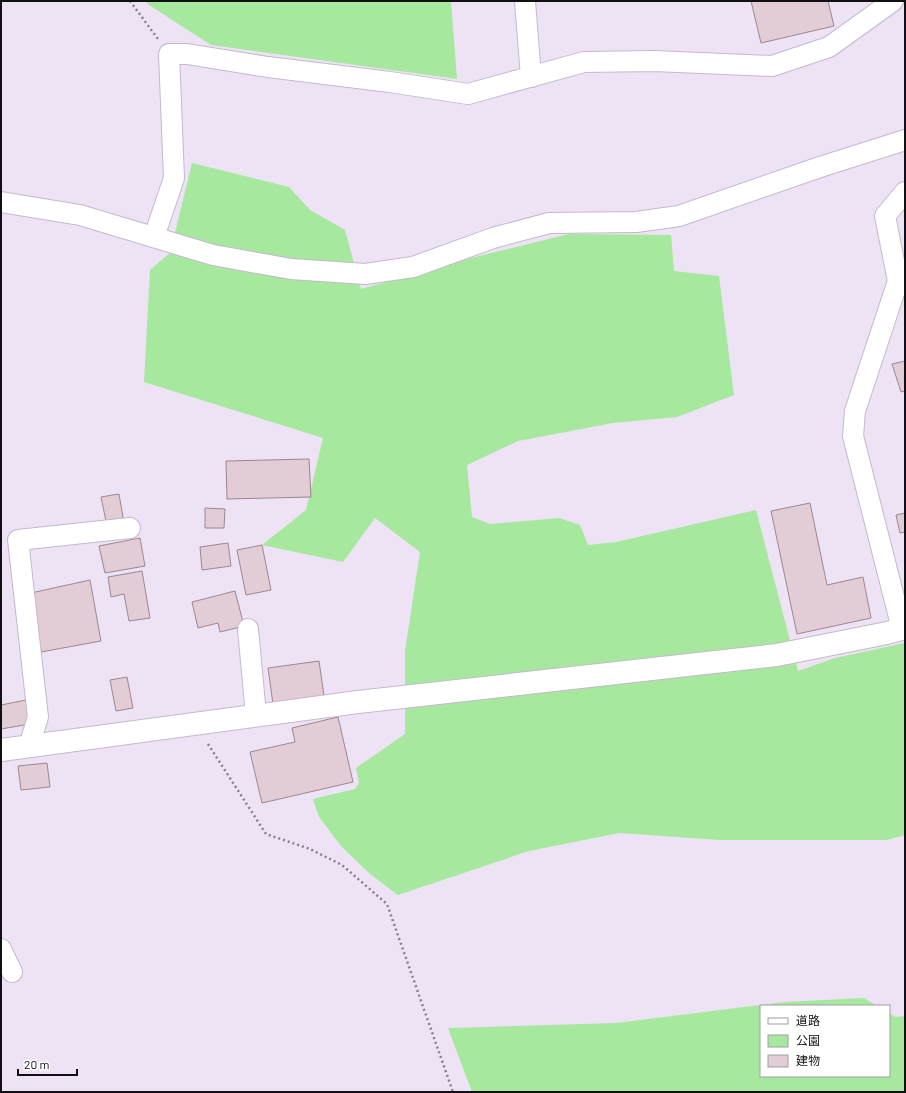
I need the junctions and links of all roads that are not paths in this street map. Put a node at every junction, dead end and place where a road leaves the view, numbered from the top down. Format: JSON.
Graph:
{"nodes":[{"id":1,"x":525,"y":1,"type":"edge"},
{"id":2,"x":893,"y":1,"type":"edge"},
{"id":3,"x":531,"y":77,"type":"junction"},
{"id":4,"x":905,"y":140,"type":"edge"},
{"id":5,"x":905,"y":192,"type":"edge"},
{"id":6,"x":1,"y":202,"type":"edge"},
{"id":7,"x":154,"y":237,"type":"junction"},
{"id":8,"x":130,"y":528,"type":"dead end"},
{"id":9,"x":903,"y":628,"type":"edge"},
{"id":10,"x":248,"y":630,"type":"dead end"},
{"id":11,"x":256,"y":715,"type":"junction"},
{"id":12,"x":29,"y":746,"type":"junction"},
{"id":13,"x":1,"y":750,"type":"edge"},
{"id":14,"x":1,"y":949,"type":"edge"},
{"id":15,"x":12,"y":972,"type":"dead end"}],
"edges":[{"from":1,"to":3,"type":"street"},
{"from":2,"to":3,"type":"street"},
{"from":3,"to":7,"type":"street"},
{"from":4,"to":7,"type":"street"},
{"from":5,"to":9,"type":"street"},
{"from":6,"to":7,"type":"street"},
{"from":8,"to":12,"type":"street"},
{"from":9,"to":11,"type":"street"},
{"from":10,"to":11,"type":"street"},
{"from":11,"to":12,"type":"street"},
{"from":12,"to":13,"type":"street"},
{"from":14,"to":15,"type":"street"}]}
